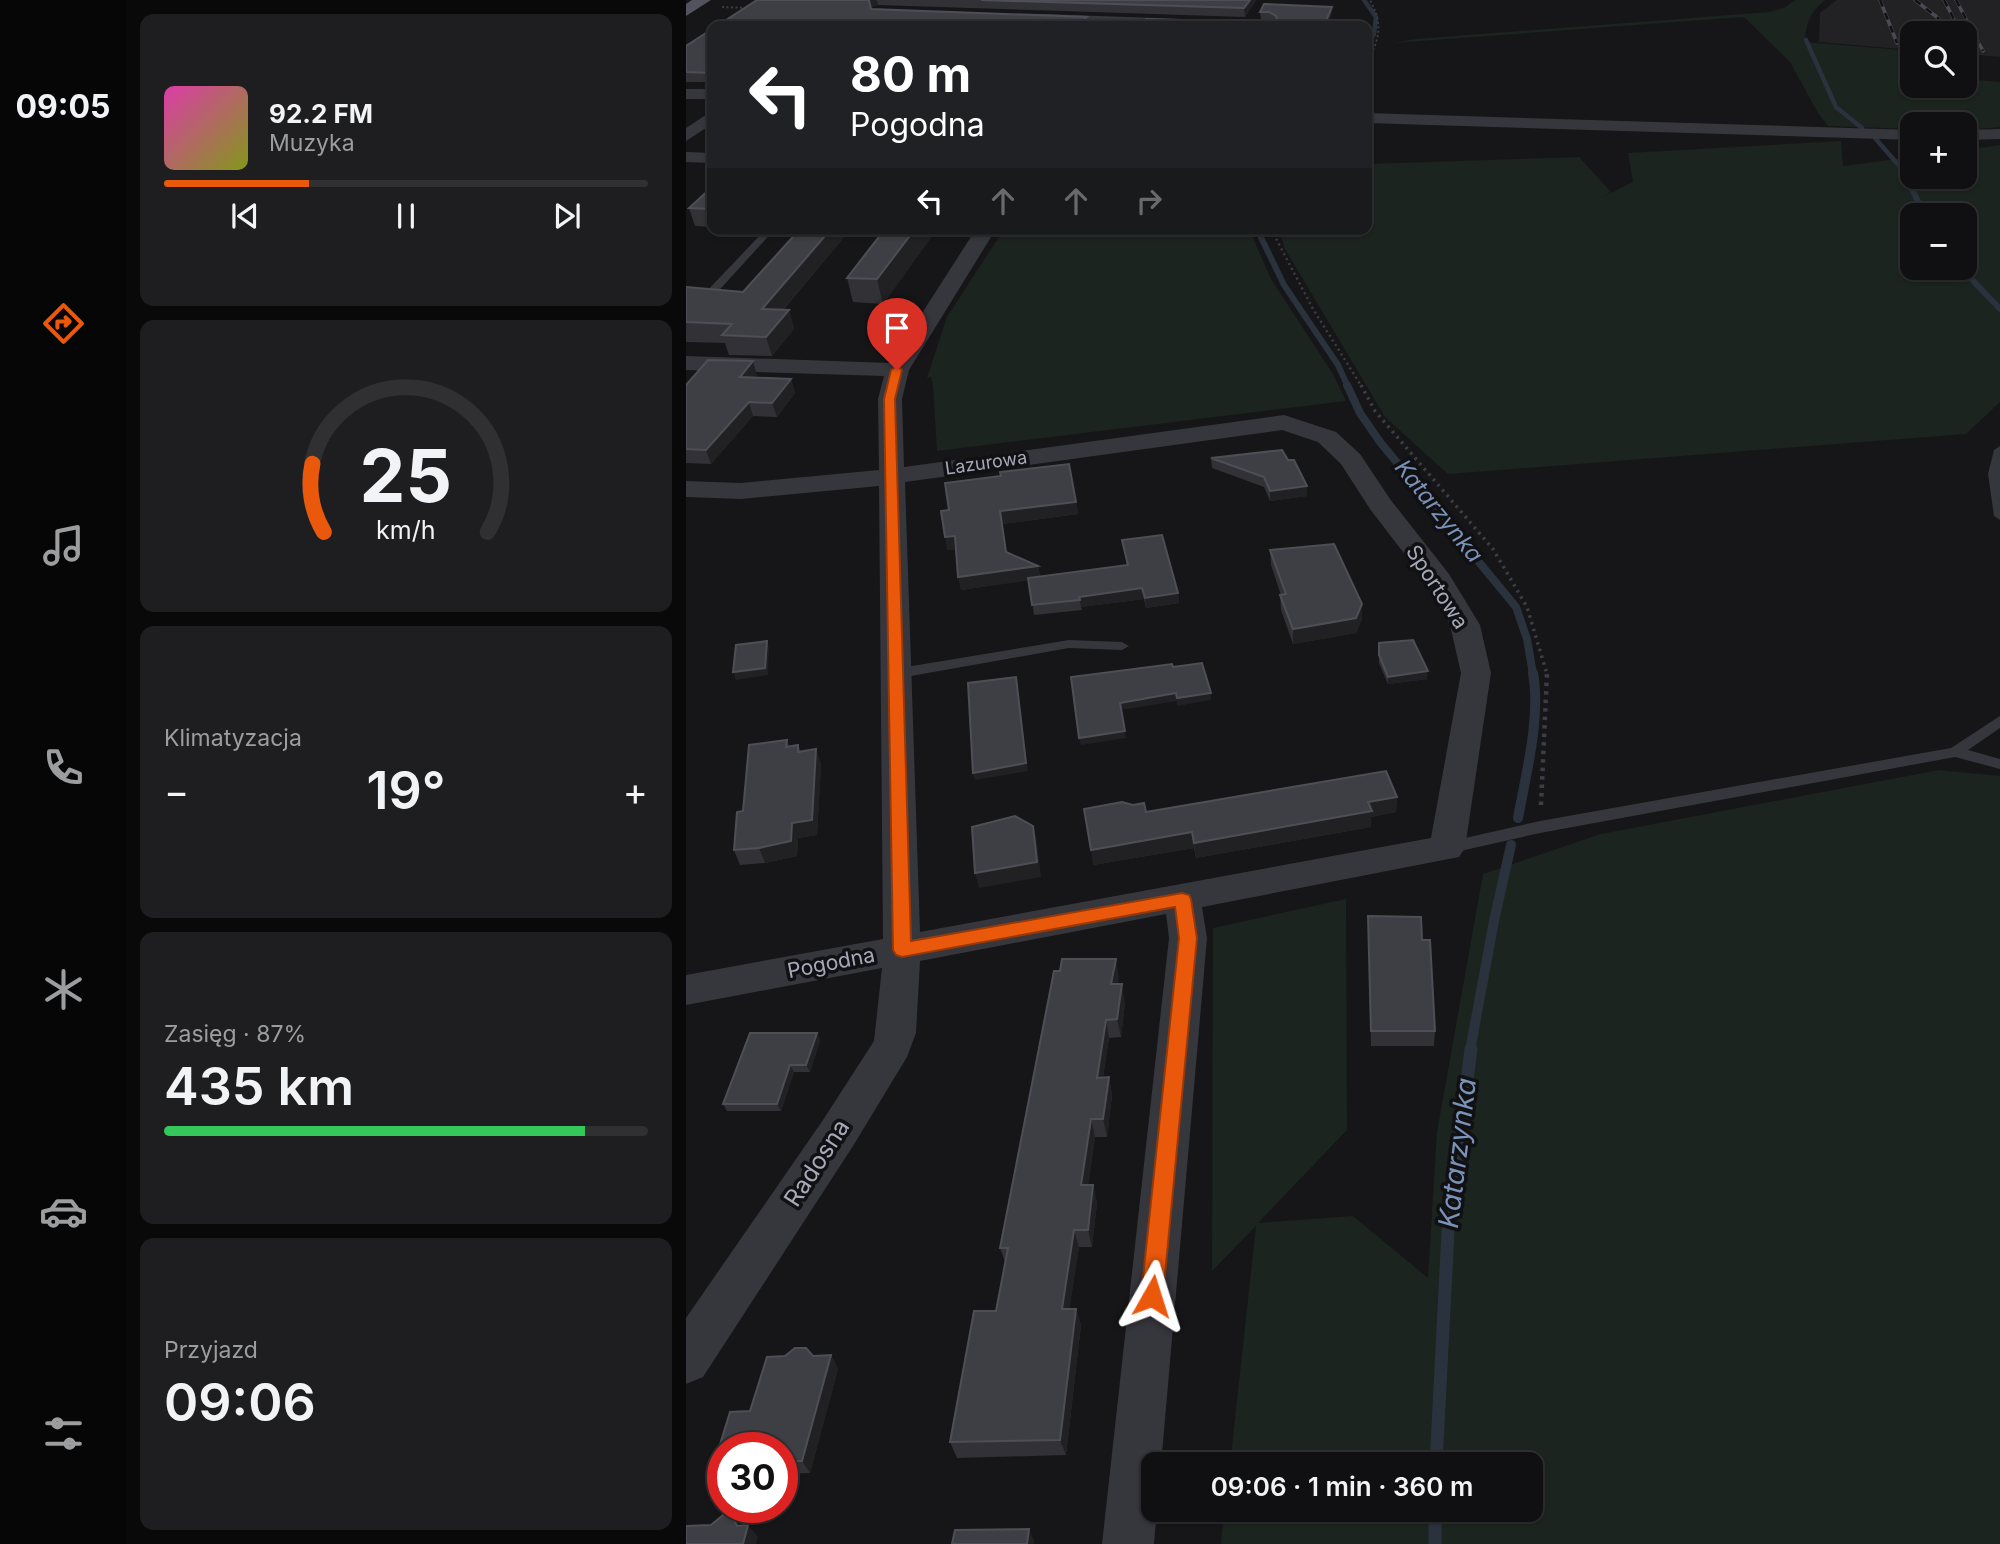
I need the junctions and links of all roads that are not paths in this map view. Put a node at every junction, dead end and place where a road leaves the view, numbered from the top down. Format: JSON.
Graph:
{"nodes":[{"id":1,"x":708,"y":3,"type":"edge"},
{"id":2,"x":686,"y":11,"type":"edge"},
{"id":3,"x":1023,"y":17,"type":"edge"},
{"id":4,"x":1127,"y":19,"type":"edge"},
{"id":5,"x":1167,"y":21,"type":"edge"},
{"id":6,"x":686,"y":94,"type":"edge"},
{"id":7,"x":707,"y":94,"type":"edge"},
{"id":8,"x":1372,"y":118,"type":"edge"},
{"id":9,"x":707,"y":120,"type":"edge"},
{"id":10,"x":2000,"y":134,"type":"edge"},
{"id":11,"x":1900,"y":135,"type":"edge"},
{"id":12,"x":1977,"y":135,"type":"edge"},
{"id":13,"x":686,"y":136,"type":"edge"},
{"id":14,"x":686,"y":157,"type":"edge"},
{"id":15,"x":707,"y":158,"type":"edge"},
{"id":16,"x":765,"y":235,"type":"edge"},
{"id":17,"x":982,"y":235,"type":"edge"},
{"id":18,"x":708,"y":296,"type":"edge"},
{"id":19,"x":686,"y":363,"type":"edge"},
{"id":20,"x":897,"y":370,"type":"junction"},
{"id":21,"x":1284,"y":422,"type":"joint"},
{"id":22,"x":2000,"y":450,"type":"edge"},
{"id":23,"x":890,"y":476,"type":"junction"},
{"id":24,"x":686,"y":489,"type":"edge"},
{"id":25,"x":2000,"y":516,"type":"edge"},
{"id":26,"x":1122,"y":646,"type":"dead end"},
{"id":27,"x":894,"y":674,"type":"junction"},
{"id":28,"x":2000,"y":722,"type":"edge"},
{"id":29,"x":1955,"y":752,"type":"junction"},
{"id":30,"x":2000,"y":764,"type":"edge"},
{"id":31,"x":1447,"y":848,"type":"junction"},
{"id":32,"x":1182,"y":899,"type":"junction"},
{"id":33,"x":902,"y":950,"type":"junction"},
{"id":34,"x":686,"y":990,"type":"edge"},
{"id":35,"x":686,"y":1360,"type":"edge"},
{"id":36,"x":1128,"y":1544,"type":"edge"}],
"edges":[{"from":1,"to":2,"type":"main road"},
{"from":3,"to":4,"type":"street"},
{"from":4,"to":5,"type":"street"},
{"from":6,"to":7,"type":"street"},
{"from":8,"to":11,"type":"street"},
{"from":9,"to":13,"type":"street"},
{"from":10,"to":12,"type":"street"},
{"from":14,"to":15,"type":"street"},
{"from":16,"to":18,"type":"lane"},
{"from":17,"to":20,"type":"street"},
{"from":19,"to":20,"type":"street"},
{"from":20,"to":23,"type":"street","name":"Radosna"},
{"from":21,"to":23,"type":"street","name":"Lazurowa"},
{"from":21,"to":31,"type":"street","name":"Sportowa"},
{"from":22,"to":25,"type":"lane"},
{"from":23,"to":24,"type":"street","name":"Lazurowa"},
{"from":23,"to":27,"type":"street","name":"Radosna"},
{"from":26,"to":27,"type":"lane"},
{"from":27,"to":33,"type":"street","name":"Radosna"},
{"from":28,"to":29,"type":"lane"},
{"from":29,"to":30,"type":"lane"},
{"from":29,"to":31,"type":"lane"},
{"from":31,"to":32,"type":"street","name":"Pogodna"},
{"from":32,"to":33,"type":"street","name":"Pogodna"},
{"from":32,"to":36,"type":"street"},
{"from":33,"to":34,"type":"street","name":"Pogodna"},
{"from":33,"to":35,"type":"street","name":"Radosna"}]}
